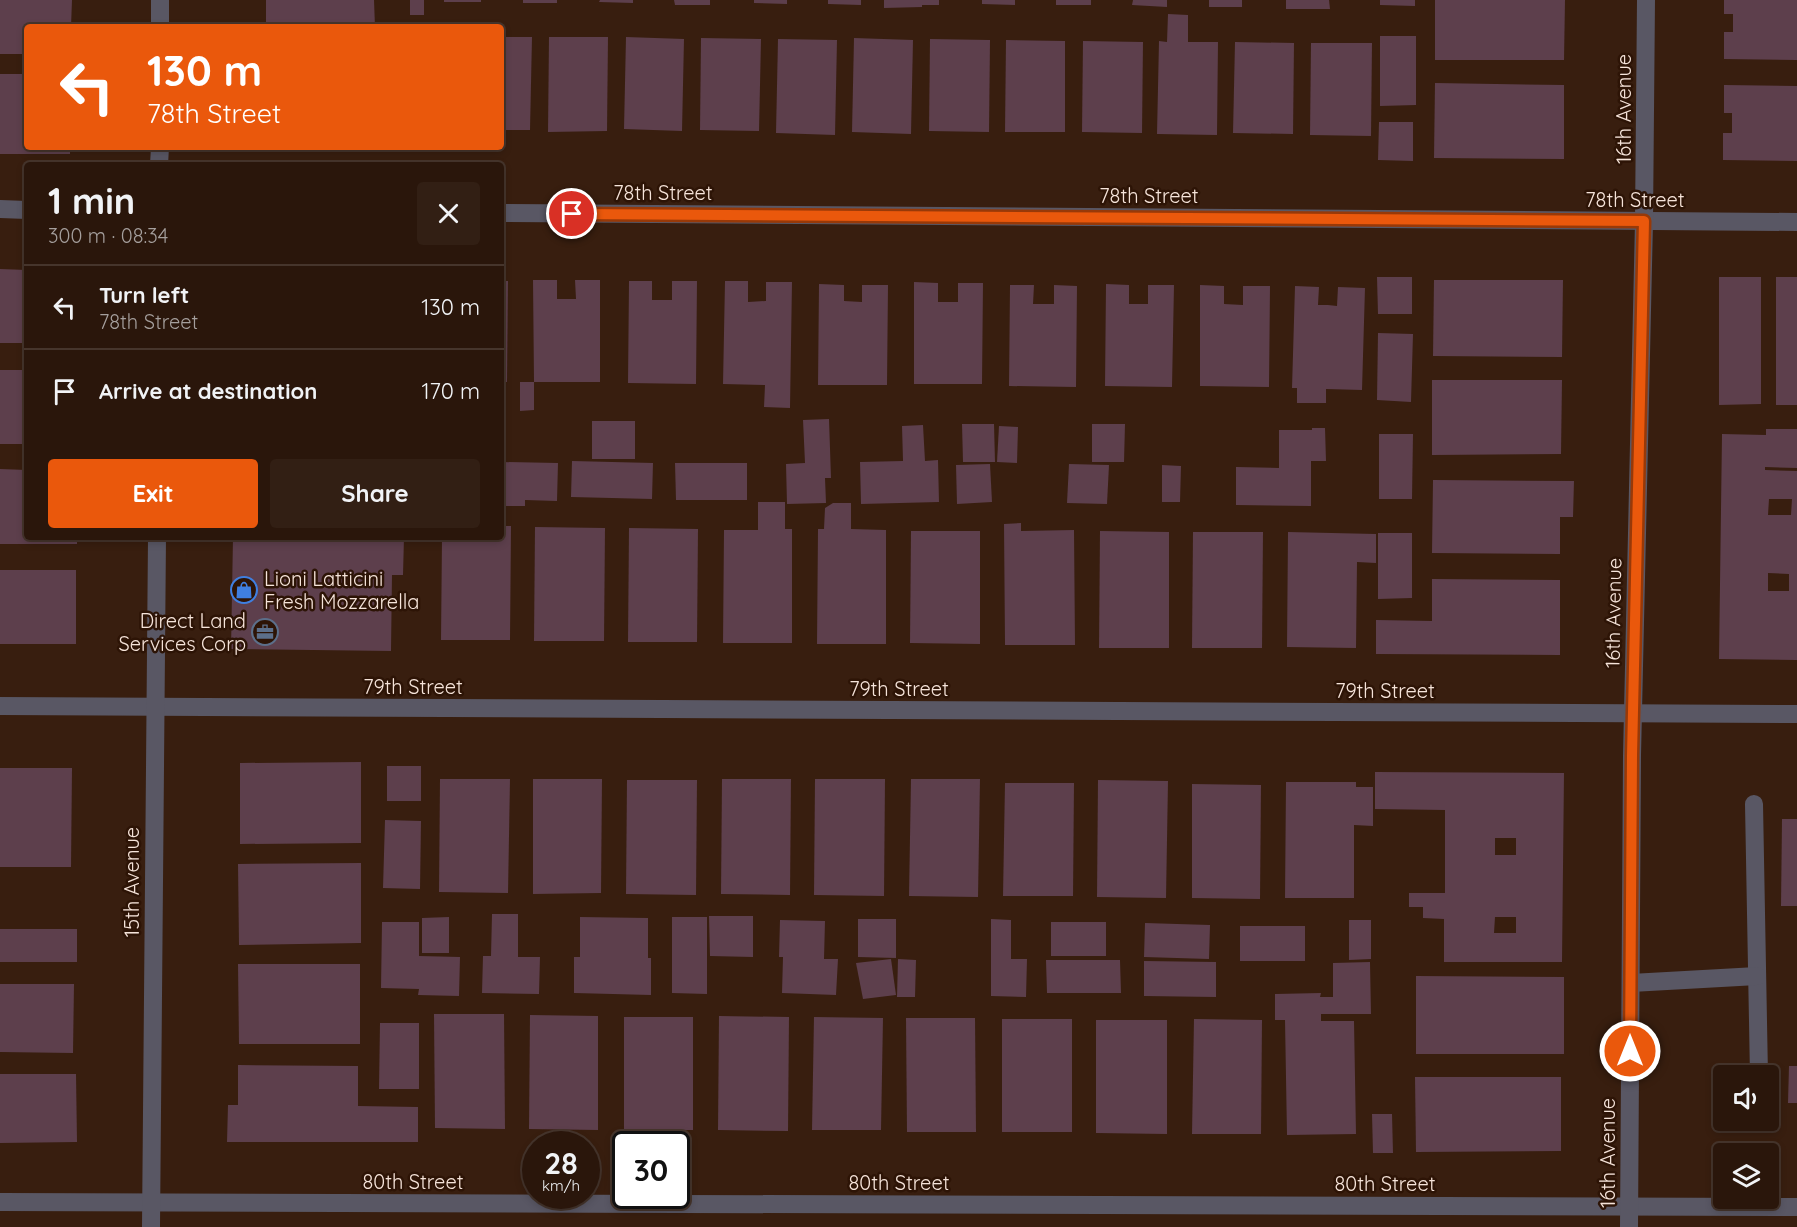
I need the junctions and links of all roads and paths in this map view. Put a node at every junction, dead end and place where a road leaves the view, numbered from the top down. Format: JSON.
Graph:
{"nodes":[{"id":1,"x":160,"y":0,"type":"edge"},
{"id":2,"x":1646,"y":0,"type":"edge"},
{"id":3,"x":160,"y":24,"type":"edge"},
{"id":4,"x":0,"y":209,"type":"edge"},
{"id":5,"x":24,"y":210,"type":"edge"},
{"id":6,"x":504,"y":213,"type":"edge"},
{"id":7,"x":1644,"y":221,"type":"junction"},
{"id":8,"x":1797,"y":222,"type":"edge"},
{"id":9,"x":157,"y":540,"type":"edge"},
{"id":10,"x":0,"y":706,"type":"edge"},
{"id":11,"x":155,"y":707,"type":"junction"},
{"id":12,"x":1633,"y":713,"type":"junction"},
{"id":13,"x":1797,"y":714,"type":"edge"},
{"id":14,"x":1754,"y":804,"type":"dead end"},
{"id":15,"x":1758,"y":976,"type":"junction"},
{"id":16,"x":1631,"y":983,"type":"junction"},
{"id":17,"x":1759,"y":1065,"type":"edge"},
{"id":18,"x":0,"y":1202,"type":"edge"},
{"id":19,"x":151,"y":1203,"type":"junction"},
{"id":20,"x":1629,"y":1206,"type":"junction"},
{"id":21,"x":1797,"y":1207,"type":"edge"},
{"id":22,"x":151,"y":1227,"type":"edge"},
{"id":23,"x":1629,"y":1227,"type":"edge"}],
"edges":[{"from":1,"to":3,"type":"street"},
{"from":2,"to":7,"type":"street","name":"16th Avenue"},
{"from":4,"to":5,"type":"street"},
{"from":6,"to":7,"type":"street","name":"78th Street"},
{"from":7,"to":8,"type":"street","name":"78th Street"},
{"from":7,"to":12,"type":"street","name":"16th Avenue"},
{"from":9,"to":11,"type":"street","name":"15th Avenue"},
{"from":10,"to":11,"type":"street","name":"79th Street"},
{"from":11,"to":12,"type":"street","name":"79th Street"},
{"from":11,"to":19,"type":"street","name":"15th Avenue"},
{"from":12,"to":13,"type":"street","name":"79th Street"},
{"from":12,"to":16,"type":"street","name":"16th Avenue"},
{"from":14,"to":15,"type":"street"},
{"from":15,"to":16,"type":"street"},
{"from":15,"to":17,"type":"street"},
{"from":16,"to":20,"type":"street","name":"16th Avenue"},
{"from":18,"to":19,"type":"street","name":"80th Street"},
{"from":19,"to":20,"type":"street","name":"80th Street"},
{"from":19,"to":22,"type":"street","name":"15th Avenue"},
{"from":20,"to":21,"type":"street","name":"80th Street"},
{"from":20,"to":23,"type":"street","name":"16th Avenue"}]}
